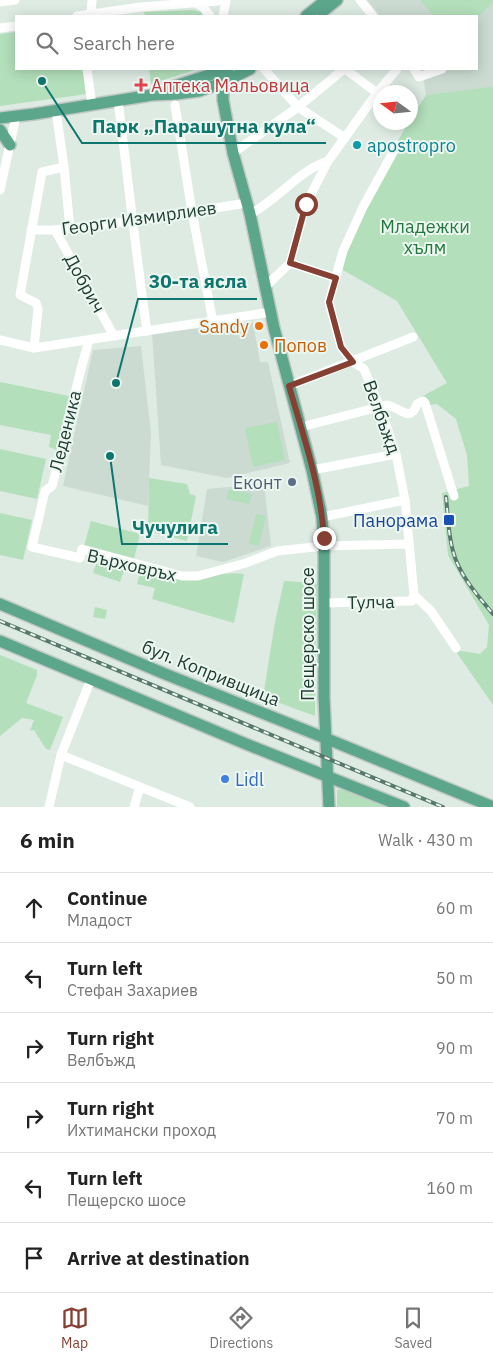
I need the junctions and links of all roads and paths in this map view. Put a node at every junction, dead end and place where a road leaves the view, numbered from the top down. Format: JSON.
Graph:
{"nodes":[{"id":1,"x":15,"y":0,"type":"edge"},
{"id":2,"x":92,"y":0,"type":"edge"},
{"id":3,"x":218,"y":0,"type":"edge"},
{"id":4,"x":226,"y":0,"type":"edge"},
{"id":5,"x":326,"y":0,"type":"edge"},
{"id":6,"x":337,"y":0,"type":"edge"},
{"id":7,"x":360,"y":0,"type":"edge"},
{"id":8,"x":0,"y":2,"type":"edge"},
{"id":9,"x":196,"y":3,"type":"junction"},
{"id":10,"x":91,"y":14,"type":"junction"},
{"id":11,"x":85,"y":15,"type":"edge"},
{"id":12,"x":211,"y":15,"type":"edge"},
{"id":13,"x":212,"y":15,"type":"edge"},
{"id":14,"x":223,"y":15,"type":"edge"},
{"id":15,"x":307,"y":15,"type":"edge"},
{"id":16,"x":318,"y":15,"type":"edge"},
{"id":17,"x":373,"y":15,"type":"edge"},
{"id":18,"x":15,"y":26,"type":"edge"},
{"id":19,"x":0,"y":28,"type":"edge"},
{"id":20,"x":87,"y":70,"type":"edge"},
{"id":21,"x":245,"y":70,"type":"edge"},
{"id":22,"x":265,"y":70,"type":"edge"},
{"id":23,"x":344,"y":70,"type":"edge"},
{"id":24,"x":346,"y":70,"type":"edge"},
{"id":25,"x":397,"y":70,"type":"edge"},
{"id":26,"x":415,"y":70,"type":"edge"},
{"id":27,"x":439,"y":70,"type":"edge"},
{"id":28,"x":219,"y":75,"type":"edge"},
{"id":29,"x":384,"y":85,"type":"edge"},
{"id":30,"x":373,"y":90,"type":"edge"},
{"id":31,"x":373,"y":99,"type":"edge"},
{"id":32,"x":92,"y":105,"type":"junction"},
{"id":33,"x":175,"y":105,"type":"dead end"},
{"id":34,"x":118,"y":106,"type":"junction"},
{"id":35,"x":298,"y":107,"type":"junction"},
{"id":36,"x":56,"y":111,"type":"junction"},
{"id":37,"x":16,"y":116,"type":"junction"},
{"id":38,"x":0,"y":118,"type":"edge"},
{"id":39,"x":0,"y":130,"type":"edge"},
{"id":40,"x":345,"y":138,"type":"junction"},
{"id":41,"x":10,"y":145,"type":"junction"},
{"id":42,"x":397,"y":145,"type":"dead end"},
{"id":43,"x":234,"y":153,"type":"junction"},
{"id":44,"x":328,"y":161,"type":"junction"},
{"id":45,"x":64,"y":167,"type":"junction"},
{"id":46,"x":0,"y":190,"type":"edge"},
{"id":47,"x":249,"y":208,"type":"junction"},
{"id":48,"x":192,"y":212,"type":"junction"},
{"id":49,"x":132,"y":220,"type":"junction"},
{"id":50,"x":70,"y":228,"type":"junction"},
{"id":51,"x":32,"y":230,"type":"junction"},
{"id":52,"x":55,"y":230,"type":"junction"},
{"id":53,"x":290,"y":263,"type":"junction"},
{"id":54,"x":336,"y":278,"type":"junction"},
{"id":55,"x":266,"y":286,"type":"junction"},
{"id":56,"x":271,"y":312,"type":"junction"},
{"id":57,"x":213,"y":322,"type":"junction"},
{"id":58,"x":147,"y":331,"type":"junction"},
{"id":59,"x":114,"y":336,"type":"junction"},
{"id":60,"x":413,"y":337,"type":"dead end"},
{"id":61,"x":0,"y":340,"type":"edge"},
{"id":62,"x":89,"y":340,"type":"junction"},
{"id":63,"x":34,"y":348,"type":"junction"},
{"id":64,"x":353,"y":362,"type":"junction"},
{"id":65,"x":289,"y":386,"type":"junction"},
{"id":66,"x":380,"y":408,"type":"junction"},
{"id":67,"x":301,"y":427,"type":"junction"},
{"id":68,"x":396,"y":454,"type":"junction"},
{"id":69,"x":312,"y":470,"type":"junction"},
{"id":70,"x":454,"y":496,"type":"dead end"},
{"id":71,"x":405,"y":500,"type":"junction"},
{"id":72,"x":322,"y":517,"type":"junction"},
{"id":73,"x":409,"y":544,"type":"junction"},
{"id":74,"x":324,"y":546,"type":"junction"},
{"id":75,"x":32,"y":548,"type":"joint"},
{"id":76,"x":414,"y":595,"type":"junction"},
{"id":77,"x":324,"y":603,"type":"junction"},
{"id":78,"x":0,"y":604,"type":"edge"},
{"id":79,"x":0,"y":641,"type":"edge"},
{"id":80,"x":456,"y":648,"type":"dead end"},
{"id":81,"x":91,"y":679,"type":"junction"},
{"id":82,"x":325,"y":738,"type":"junction"},
{"id":83,"x":61,"y":755,"type":"junction"},
{"id":84,"x":328,"y":776,"type":"junction"},
{"id":85,"x":140,"y":787,"type":"junction"},
{"id":86,"x":49,"y":807,"type":"edge"},
{"id":87,"x":134,"y":807,"type":"edge"},
{"id":88,"x":190,"y":807,"type":"edge"},
{"id":89,"x":329,"y":807,"type":"edge"},
{"id":90,"x":404,"y":807,"type":"edge"},
{"id":91,"x":493,"y":807,"type":"edge"}],
"edges":[{"from":1,"to":8,"type":"street"},
{"from":2,"to":10,"type":"street"},
{"from":3,"to":9,"type":"street"},
{"from":3,"to":13,"type":"street"},
{"from":4,"to":14,"type":"street"},
{"from":5,"to":15,"type":"main road"},
{"from":6,"to":16,"type":"main road"},
{"from":7,"to":17,"type":"street"},
{"from":9,"to":10,"type":"street"},
{"from":9,"to":12,"type":"street"},
{"from":10,"to":11,"type":"street"},
{"from":18,"to":19,"type":"street"},
{"from":20,"to":32,"type":"street"},
{"from":21,"to":28,"type":"main road"},
{"from":22,"to":35,"type":"street"},
{"from":23,"to":35,"type":"street"},
{"from":24,"to":30,"type":"street"},
{"from":25,"to":29,"type":"street"},
{"from":26,"to":27,"type":"street"},
{"from":28,"to":34,"type":"main road"},
{"from":28,"to":43,"type":"main road","name":"Пещерско шосе"},
{"from":31,"to":40,"type":"street"},
{"from":32,"to":34,"type":"main road"},
{"from":32,"to":36,"type":"main road"},
{"from":33,"to":48,"type":"street"},
{"from":34,"to":49,"type":"street"},
{"from":35,"to":40,"type":"street"},
{"from":35,"to":43,"type":"street"},
{"from":36,"to":37,"type":"main road"},
{"from":36,"to":45,"type":"street"},
{"from":37,"to":38,"type":"main road"},
{"from":37,"to":41,"type":"street"},
{"from":39,"to":41,"type":"main road"},
{"from":40,"to":44,"type":"street"},
{"from":41,"to":46,"type":"street"},
{"from":42,"to":54,"type":"street","name":"Велбъжд"},
{"from":43,"to":47,"type":"main road","name":"Пещерско шосе"},
{"from":44,"to":47,"type":"street"},
{"from":44,"to":53,"type":"street"},
{"from":45,"to":50,"type":"street"},
{"from":45,"to":51,"type":"street"},
{"from":47,"to":48,"type":"street","name":"Георги Измирлиев"},
{"from":47,"to":55,"type":"main road","name":"Пещерско шосе"},
{"from":48,"to":49,"type":"street","name":"Георги Измирлиев"},
{"from":48,"to":57,"type":"street"},
{"from":49,"to":50,"type":"street","name":"Георги Измирлиев"},
{"from":49,"to":58,"type":"street"},
{"from":50,"to":52,"type":"street","name":"Георги Измирлиев"},
{"from":51,"to":52,"type":"street","name":"Георги Измирлиев"},
{"from":51,"to":63,"type":"street"},
{"from":52,"to":59,"type":"street","name":"Добрич"},
{"from":53,"to":54,"type":"street"},
{"from":53,"to":55,"type":"street"},
{"from":54,"to":64,"type":"street","name":"Велбъжд"},
{"from":55,"to":56,"type":"main road","name":"Пещерско шосе"},
{"from":56,"to":57,"type":"street"},
{"from":56,"to":65,"type":"main road","name":"Пещерско шосе"},
{"from":57,"to":58,"type":"street"},
{"from":58,"to":59,"type":"street"},
{"from":59,"to":62,"type":"street"},
{"from":60,"to":64,"type":"street"},
{"from":61,"to":63,"type":"street"},
{"from":62,"to":63,"type":"street"},
{"from":62,"to":75,"type":"street","name":"Леденика"},
{"from":64,"to":65,"type":"street"},
{"from":64,"to":66,"type":"street","name":"Велбъжд"},
{"from":65,"to":67,"type":"main road","name":"Пещерско шосе"},
{"from":66,"to":67,"type":"street"},
{"from":66,"to":68,"type":"street","name":"Велбъжд"},
{"from":66,"to":70,"type":"street"},
{"from":67,"to":69,"type":"main road","name":"Пещерско шосе"},
{"from":68,"to":69,"type":"street"},
{"from":68,"to":71,"type":"street","name":"Велбъжд"},
{"from":69,"to":72,"type":"main road","name":"Пещерско шосе"},
{"from":71,"to":72,"type":"street"},
{"from":71,"to":73,"type":"street","name":"Велбъжд"},
{"from":72,"to":74,"type":"main road","name":"Пещерско шосе"},
{"from":73,"to":74,"type":"street"},
{"from":73,"to":76,"type":"street","name":"Велбъжд"},
{"from":74,"to":75,"type":"street","name":"Върховръх"},
{"from":74,"to":77,"type":"main road","name":"Пещерско шосе"},
{"from":76,"to":77,"type":"street","name":"Тулча"},
{"from":76,"to":80,"type":"street"},
{"from":77,"to":82,"type":"main road","name":"Пещерско шосе"},
{"from":78,"to":82,"type":"main road","name":"бул. Копривщица"},
{"from":79,"to":81,"type":"main road"},
{"from":81,"to":83,"type":"street"},
{"from":81,"to":84,"type":"main road"},
{"from":82,"to":84,"type":"main road","name":"Пещерско шосе"},
{"from":82,"to":91,"type":"main road","name":"бул. Копривщица"},
{"from":83,"to":85,"type":"street"},
{"from":83,"to":86,"type":"street"},
{"from":84,"to":89,"type":"main road","name":"Пещерско шосе"},
{"from":84,"to":90,"type":"main road"},
{"from":85,"to":87,"type":"street"},
{"from":85,"to":88,"type":"street"}]}
